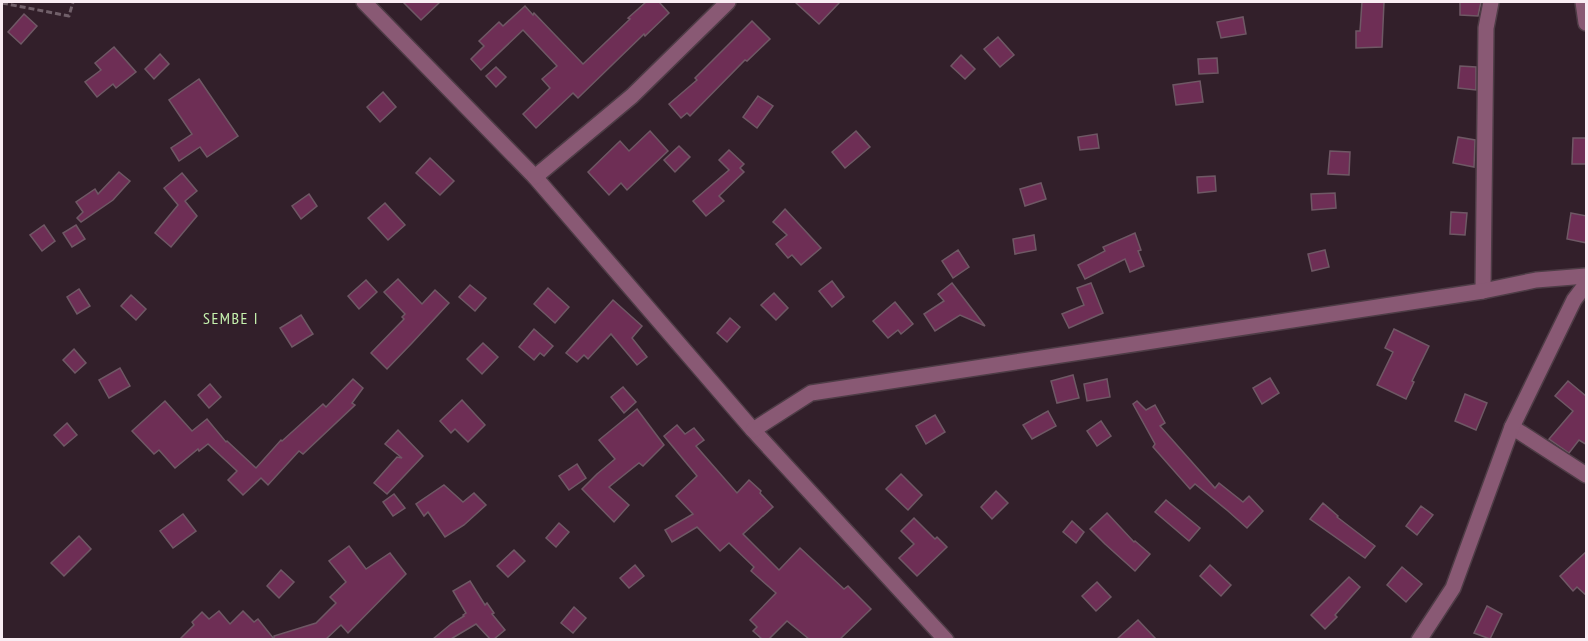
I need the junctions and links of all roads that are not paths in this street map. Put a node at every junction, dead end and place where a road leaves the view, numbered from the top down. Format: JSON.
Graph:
{"nodes":[{"id":1,"x":364,"y":2,"type":"edge"},
{"id":2,"x":728,"y":2,"type":"edge"},
{"id":3,"x":1491,"y":2,"type":"edge"},
{"id":4,"x":1583,"y":2,"type":"edge"},
{"id":5,"x":1587,"y":23,"type":"edge"},
{"id":6,"x":535,"y":177,"type":"junction"},
{"id":7,"x":1587,"y":276,"type":"edge"},
{"id":8,"x":1587,"y":284,"type":"edge"},
{"id":9,"x":1483,"y":291,"type":"junction"},
{"id":10,"x":1512,"y":427,"type":"junction"},
{"id":11,"x":753,"y":430,"type":"junction"},
{"id":12,"x":1587,"y":475,"type":"edge"},
{"id":13,"x":946,"y":639,"type":"edge"},
{"id":14,"x":1419,"y":639,"type":"edge"}],
"edges":[{"from":1,"to":6,"type":"street"},
{"from":2,"to":6,"type":"street"},
{"from":3,"to":9,"type":"street"},
{"from":4,"to":5,"type":"street"},
{"from":6,"to":11,"type":"street"},
{"from":7,"to":9,"type":"street"},
{"from":8,"to":10,"type":"street"},
{"from":9,"to":11,"type":"street"},
{"from":10,"to":12,"type":"street"},
{"from":10,"to":14,"type":"street"},
{"from":11,"to":13,"type":"street"}]}
